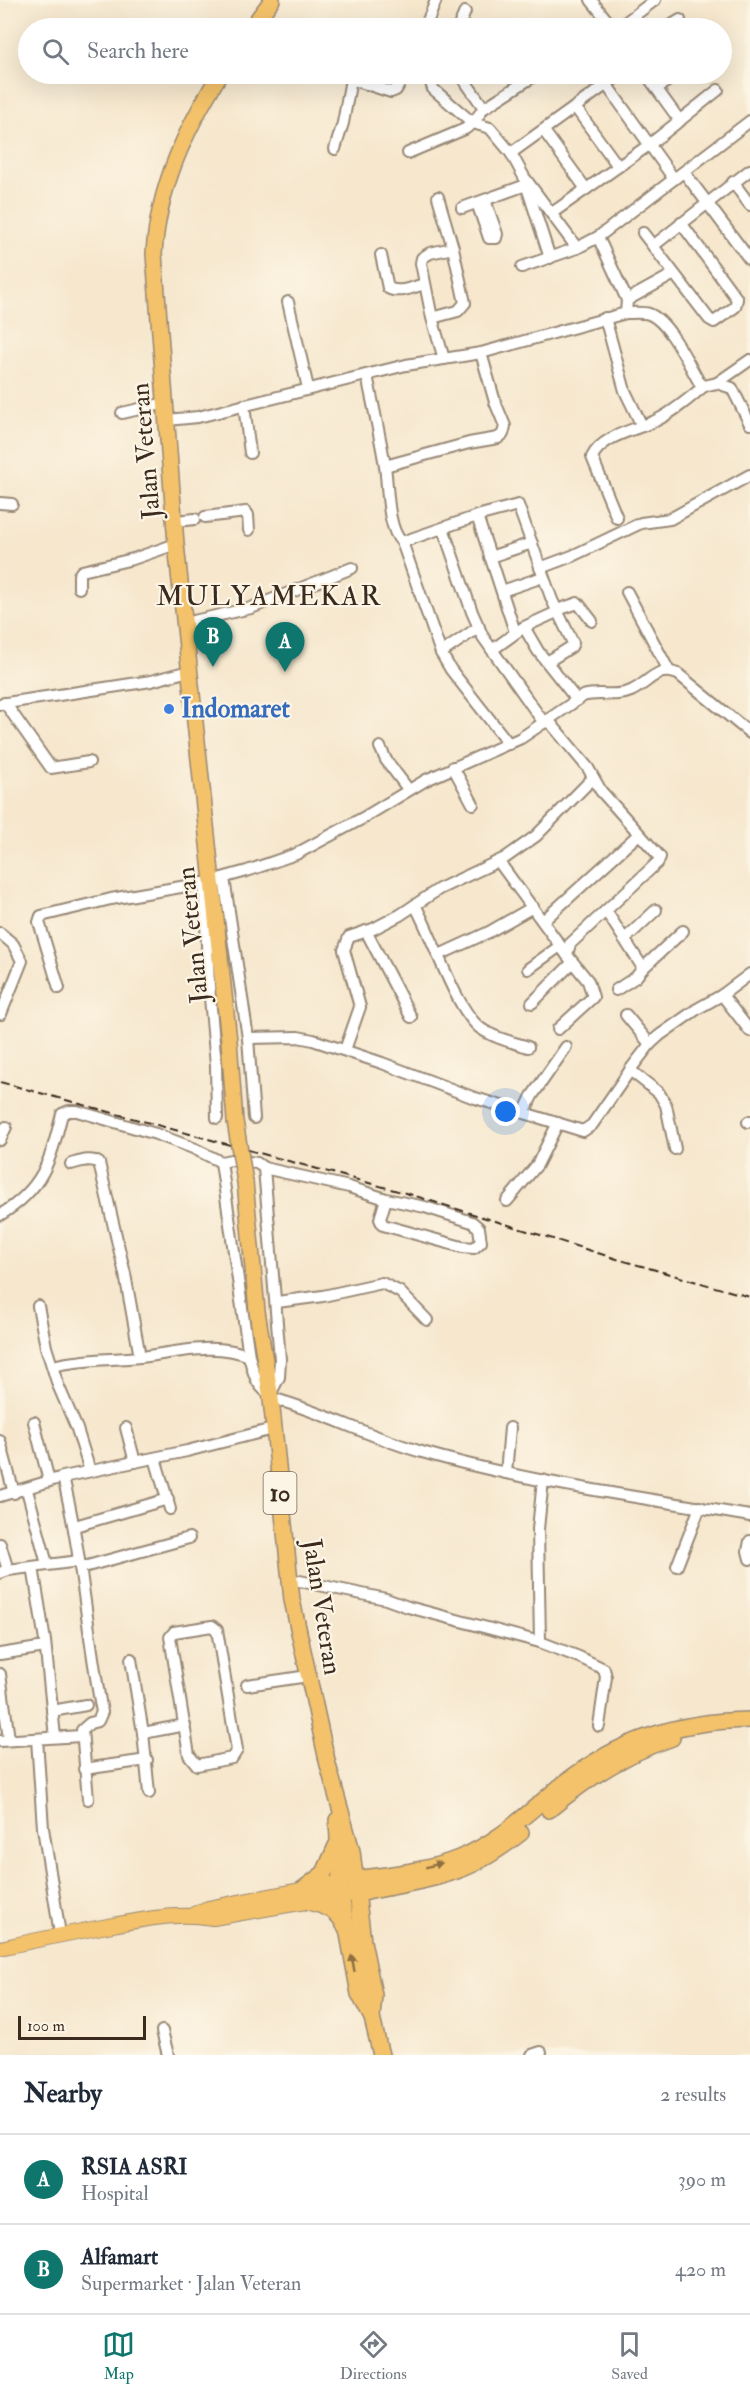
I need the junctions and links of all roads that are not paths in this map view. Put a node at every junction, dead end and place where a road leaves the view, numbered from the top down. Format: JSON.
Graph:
{"nodes":[{"id":1,"x":272,"y":0,"type":"edge"},
{"id":2,"x":436,"y":0,"type":"edge"},
{"id":3,"x":591,"y":0,"type":"edge"},
{"id":4,"x":655,"y":0,"type":"edge"},
{"id":5,"x":465,"y":12,"type":"dead end"},
{"id":6,"x":258,"y":18,"type":"edge"},
{"id":7,"x":429,"y":18,"type":"edge"},
{"id":8,"x":462,"y":18,"type":"edge"},
{"id":9,"x":605,"y":18,"type":"edge"},
{"id":10,"x":631,"y":18,"type":"edge"},
{"id":11,"x":214,"y":84,"type":"edge"},
{"id":12,"x":349,"y":84,"type":"edge"},
{"id":13,"x":370,"y":84,"type":"edge"},
{"id":14,"x":399,"y":84,"type":"edge"},
{"id":15,"x":430,"y":84,"type":"edge"},
{"id":16,"x":467,"y":84,"type":"edge"},
{"id":17,"x":521,"y":84,"type":"edge"},
{"id":18,"x":606,"y":84,"type":"joint"},
{"id":19,"x":654,"y":84,"type":"edge"},
{"id":20,"x":663,"y":84,"type":"edge"},
{"id":21,"x":657,"y":88,"type":"junction"},
{"id":22,"x":718,"y":90,"type":"dead end"},
{"id":23,"x":575,"y":107,"type":"junction"},
{"id":24,"x":481,"y":112,"type":"dead end"},
{"id":25,"x":680,"y":120,"type":"junction"},
{"id":26,"x":750,"y":121,"type":"edge"},
{"id":27,"x":473,"y":123,"type":"junction"},
{"id":28,"x":544,"y":131,"type":"junction"},
{"id":29,"x":649,"y":145,"type":"junction"},
{"id":30,"x":335,"y":149,"type":"dead end"},
{"id":31,"x":408,"y":153,"type":"dead end"},
{"id":32,"x":511,"y":153,"type":"junction"},
{"id":33,"x":618,"y":166,"type":"junction"},
{"id":34,"x":750,"y":170,"type":"edge"},
{"id":35,"x":684,"y":172,"type":"junction"},
{"id":36,"x":674,"y":179,"type":"junction"},
{"id":37,"x":525,"y":181,"type":"junction"},
{"id":38,"x":734,"y":182,"type":"junction"},
{"id":39,"x":586,"y":189,"type":"junction"},
{"id":40,"x":438,"y":196,"type":"dead end"},
{"id":41,"x":706,"y":202,"type":"junction"},
{"id":42,"x":750,"y":205,"type":"edge"},
{"id":43,"x":462,"y":208,"type":"dead end"},
{"id":44,"x":552,"y":213,"type":"junction"},
{"id":45,"x":681,"y":223,"type":"junction"},
{"id":46,"x":643,"y":233,"type":"dead end"},
{"id":47,"x":598,"y":237,"type":"junction"},
{"id":48,"x":653,"y":246,"type":"junction"},
{"id":49,"x":453,"y":248,"type":"junction"},
{"id":50,"x":577,"y":248,"type":"junction"},
{"id":51,"x":381,"y":255,"type":"dead end"},
{"id":52,"x":550,"y":258,"type":"junction"},
{"id":53,"x":750,"y":260,"type":"edge"},
{"id":54,"x":522,"y":267,"type":"dead end"},
{"id":55,"x":674,"y":274,"type":"junction"},
{"id":56,"x":424,"y":284,"type":"junction"},
{"id":57,"x":627,"y":300,"type":"junction"},
{"id":58,"x":288,"y":302,"type":"dead end"},
{"id":59,"x":626,"y":313,"type":"junction"},
{"id":60,"x":432,"y":318,"type":"junction"},
{"id":61,"x":605,"y":318,"type":"junction"},
{"id":62,"x":481,"y":352,"type":"junction"},
{"id":63,"x":444,"y":359,"type":"junction"},
{"id":64,"x":750,"y":360,"type":"edge"},
{"id":65,"x":367,"y":375,"type":"junction"},
{"id":66,"x":717,"y":383,"type":"junction"},
{"id":67,"x":704,"y":386,"type":"junction"},
{"id":68,"x":309,"y":388,"type":"junction"},
{"id":69,"x":166,"y":403,"type":"junction"},
{"id":70,"x":244,"y":405,"type":"junction"},
{"id":71,"x":122,"y":413,"type":"dead end"},
{"id":72,"x":167,"y":420,"type":"junction"},
{"id":73,"x":750,"y":424,"type":"edge"},
{"id":74,"x":642,"y":426,"type":"junction"},
{"id":75,"x":250,"y":453,"type":"dead end"},
{"id":76,"x":385,"y":466,"type":"junction"},
{"id":77,"x":750,"y":475,"type":"edge"},
{"id":78,"x":477,"y":516,"type":"junction"},
{"id":79,"x":617,"y":518,"type":"dead end"},
{"id":80,"x":176,"y":520,"type":"junction"},
{"id":81,"x":443,"y":528,"type":"junction"},
{"id":82,"x":249,"y":530,"type":"dead end"},
{"id":83,"x":402,"y":542,"type":"junction"},
{"id":84,"x":532,"y":543,"type":"junction"},
{"id":85,"x":176,"y":544,"type":"junction"},
{"id":86,"x":490,"y":557,"type":"junction"},
{"id":87,"x":352,"y":568,"type":"dead end"},
{"id":88,"x":542,"y":572,"type":"junction"},
{"id":89,"x":79,"y":588,"type":"dead end"},
{"id":90,"x":502,"y":591,"type":"junction"},
{"id":91,"x":627,"y":592,"type":"dead end"},
{"id":92,"x":557,"y":611,"type":"junction"},
{"id":93,"x":592,"y":621,"type":"dead end"},
{"id":94,"x":185,"y":623,"type":"junction"},
{"id":95,"x":478,"y":627,"type":"junction"},
{"id":96,"x":519,"y":629,"type":"junction"},
{"id":97,"x":492,"y":650,"type":"junction"},
{"id":98,"x":441,"y":653,"type":"junction"},
{"id":99,"x":547,"y":662,"type":"junction"},
{"id":100,"x":189,"y":671,"type":"junction"},
{"id":101,"x":669,"y":671,"type":"junction"},
{"id":102,"x":576,"y":699,"type":"junction"},
{"id":103,"x":2,"y":704,"type":"edge"},
{"id":104,"x":546,"y":722,"type":"junction"},
{"id":105,"x":750,"y":733,"type":"edge"},
{"id":106,"x":509,"y":744,"type":"junction"},
{"id":107,"x":380,"y":747,"type":"dead end"},
{"id":108,"x":89,"y":762,"type":"dead end"},
{"id":109,"x":453,"y":767,"type":"junction"},
{"id":110,"x":593,"y":778,"type":"junction"},
{"id":111,"x":408,"y":789,"type":"junction"},
{"id":112,"x":473,"y":804,"type":"dead end"},
{"id":113,"x":639,"y":834,"type":"junction"},
{"id":114,"x":499,"y":862,"type":"junction"},
{"id":115,"x":213,"y":880,"type":"junction"},
{"id":116,"x":415,"y":906,"type":"junction"},
{"id":117,"x":533,"y":907,"type":"junction"},
{"id":118,"x":656,"y":910,"type":"dead end"},
{"id":119,"x":606,"y":911,"type":"junction"},
{"id":120,"x":543,"y":921,"type":"junction"},
{"id":121,"x":366,"y":931,"type":"junction"},
{"id":122,"x":683,"y":932,"type":"dead end"},
{"id":123,"x":0,"y":933,"type":"edge"},
{"id":124,"x":624,"y":940,"type":"junction"},
{"id":125,"x":566,"y":954,"type":"junction"},
{"id":126,"x":439,"y":955,"type":"junction"},
{"id":127,"x":644,"y":968,"type":"junction"},
{"id":128,"x":528,"y":969,"type":"dead end"},
{"id":129,"x":750,"y":974,"type":"edge"},
{"id":130,"x":59,"y":988,"type":"dead end"},
{"id":131,"x":616,"y":990,"type":"dead end"},
{"id":132,"x":722,"y":995,"type":"junction"},
{"id":133,"x":532,"y":1003,"type":"dead end"},
{"id":134,"x":1,"y":1014,"type":"edge"},
{"id":135,"x":626,"y":1015,"type":"dead end"},
{"id":136,"x":411,"y":1017,"type":"dead end"},
{"id":137,"x":558,"y":1029,"type":"dead end"},
{"id":138,"x":750,"y":1031,"type":"edge"},
{"id":139,"x":248,"y":1038,"type":"junction"},
{"id":140,"x":650,"y":1044,"type":"junction"},
{"id":141,"x":528,"y":1047,"type":"dead end"},
{"id":142,"x":566,"y":1047,"type":"dead end"},
{"id":143,"x":345,"y":1050,"type":"junction"},
{"id":144,"x":630,"y":1070,"type":"junction"},
{"id":145,"x":524,"y":1113,"type":"junction"},
{"id":146,"x":217,"y":1118,"type":"dead end"},
{"id":147,"x":254,"y":1118,"type":"dead end"},
{"id":148,"x":557,"y":1126,"type":"junction"},
{"id":149,"x":6,"y":1127,"type":"dead end"},
{"id":150,"x":0,"y":1140,"type":"edge"},
{"id":151,"x":675,"y":1149,"type":"dead end"},
{"id":152,"x":221,"y":1162,"type":"junction"},
{"id":153,"x":71,"y":1164,"type":"dead end"},
{"id":154,"x":264,"y":1168,"type":"junction"},
{"id":155,"x":386,"y":1199,"type":"junction"},
{"id":156,"x":507,"y":1201,"type":"dead end"},
{"id":157,"x":0,"y":1215,"type":"edge"},
{"id":158,"x":277,"y":1302,"type":"junction"},
{"id":159,"x":38,"y":1306,"type":"dead end"},
{"id":160,"x":426,"y":1320,"type":"dead end"},
{"id":161,"x":249,"y":1356,"type":"junction"},
{"id":162,"x":140,"y":1357,"type":"junction"},
{"id":163,"x":53,"y":1366,"type":"junction"},
{"id":164,"x":270,"y":1395,"type":"junction"},
{"id":165,"x":34,"y":1422,"type":"dead end"},
{"id":166,"x":126,"y":1428,"type":"dead end"},
{"id":167,"x":273,"y":1428,"type":"junction"},
{"id":168,"x":510,"y":1428,"type":"dead end"},
{"id":169,"x":0,"y":1441,"type":"edge"},
{"id":170,"x":155,"y":1458,"type":"junction"},
{"id":171,"x":135,"y":1462,"type":"junction"},
{"id":172,"x":90,"y":1472,"type":"junction"},
{"id":173,"x":506,"y":1473,"type":"junction"},
{"id":174,"x":63,"y":1477,"type":"junction"},
{"id":175,"x":543,"y":1480,"type":"junction"},
{"id":176,"x":49,"y":1481,"type":"junction"},
{"id":177,"x":27,"y":1490,"type":"junction"},
{"id":178,"x":14,"y":1493,"type":"junction"},
{"id":179,"x":0,"y":1496,"type":"edge"},
{"id":180,"x":700,"y":1507,"type":"junction"},
{"id":181,"x":750,"y":1516,"type":"edge"},
{"id":182,"x":75,"y":1526,"type":"junction"},
{"id":183,"x":189,"y":1538,"type":"dead end"},
{"id":184,"x":750,"y":1541,"type":"edge"},
{"id":185,"x":0,"y":1544,"type":"edge"},
{"id":186,"x":750,"y":1558,"type":"edge"},
{"id":187,"x":47,"y":1564,"type":"junction"},
{"id":188,"x":79,"y":1564,"type":"junction"},
{"id":189,"x":677,"y":1566,"type":"dead end"},
{"id":190,"x":33,"y":1567,"type":"junction"},
{"id":191,"x":4,"y":1571,"type":"edge"},
{"id":192,"x":290,"y":1579,"type":"junction"},
{"id":193,"x":540,"y":1642,"type":"junction"},
{"id":194,"x":45,"y":1647,"type":"junction"},
{"id":195,"x":0,"y":1654,"type":"edge"},
{"id":196,"x":131,"y":1659,"type":"dead end"},
{"id":197,"x":0,"y":1674,"type":"edge"},
{"id":198,"x":308,"y":1676,"type":"junction"},
{"id":199,"x":247,"y":1685,"type":"dead end"},
{"id":200,"x":86,"y":1705,"type":"dead end"},
{"id":201,"x":52,"y":1711,"type":"junction"},
{"id":202,"x":750,"y":1720,"type":"edge"},
{"id":203,"x":185,"y":1725,"type":"junction"},
{"id":204,"x":599,"y":1726,"type":"dead end"},
{"id":205,"x":750,"y":1729,"type":"edge"},
{"id":206,"x":143,"y":1733,"type":"junction"},
{"id":207,"x":81,"y":1736,"type":"junction"},
{"id":208,"x":55,"y":1737,"type":"junction"},
{"id":209,"x":37,"y":1739,"type":"junction"},
{"id":210,"x":4,"y":1740,"type":"edge"},
{"id":211,"x":147,"y":1760,"type":"junction"},
{"id":212,"x":84,"y":1769,"type":"junction"},
{"id":213,"x":149,"y":1793,"type":"dead end"},
{"id":214,"x":88,"y":1799,"type":"dead end"},
{"id":215,"x":338,"y":1799,"type":"junction"},
{"id":216,"x":338,"y":1840,"type":"junction"},
{"id":217,"x":352,"y":1851,"type":"junction"},
{"id":218,"x":389,"y":1881,"type":"junction"},
{"id":219,"x":357,"y":1886,"type":"junction"},
{"id":220,"x":340,"y":1888,"type":"junction"},
{"id":221,"x":303,"y":1896,"type":"junction"},
{"id":222,"x":348,"y":1933,"type":"junction"},
{"id":223,"x":60,"y":1934,"type":"junction"},
{"id":224,"x":363,"y":1941,"type":"junction"},
{"id":225,"x":0,"y":1948,"type":"edge"},
{"id":226,"x":372,"y":2018,"type":"junction"},
{"id":227,"x":162,"y":2031,"type":"dead end"},
{"id":228,"x":168,"y":2055,"type":"edge"},
{"id":229,"x":381,"y":2055,"type":"edge"}],
"edges":[{"from":1,"to":6,"type":"highway"},
{"from":2,"to":7,"type":"street"},
{"from":3,"to":9,"type":"street"},
{"from":4,"to":10,"type":"street"},
{"from":5,"to":8,"type":"street"},
{"from":11,"to":69,"type":"highway","name":"Jalan Veteran","number":"10"},
{"from":12,"to":30,"type":"street"},
{"from":13,"to":14,"type":"street"},
{"from":15,"to":27,"type":"street"},
{"from":16,"to":17,"type":"street"},
{"from":18,"to":23,"type":"street"},
{"from":18,"to":29,"type":"street"},
{"from":19,"to":21,"type":"street"},
{"from":20,"to":21,"type":"street"},
{"from":21,"to":25,"type":"street"},
{"from":22,"to":25,"type":"street"},
{"from":23,"to":28,"type":"street"},
{"from":23,"to":33,"type":"street"},
{"from":24,"to":27,"type":"street"},
{"from":25,"to":29,"type":"street"},
{"from":26,"to":35,"type":"street"},
{"from":27,"to":31,"type":"street"},
{"from":27,"to":32,"type":"street"},
{"from":28,"to":32,"type":"street"},
{"from":28,"to":39,"type":"street"},
{"from":29,"to":33,"type":"street"},
{"from":29,"to":36,"type":"street"},
{"from":32,"to":37,"type":"street"},
{"from":33,"to":39,"type":"street"},
{"from":34,"to":38,"type":"street"},
{"from":35,"to":36,"type":"street"},
{"from":35,"to":41,"type":"street"},
{"from":36,"to":47,"type":"street"},
{"from":37,"to":43,"type":"street"},
{"from":37,"to":44,"type":"street"},
{"from":37,"to":52,"type":"street"},
{"from":38,"to":41,"type":"street"},
{"from":38,"to":42,"type":"street"},
{"from":39,"to":44,"type":"street"},
{"from":40,"to":49,"type":"street"},
{"from":41,"to":45,"type":"street"},
{"from":41,"to":53,"type":"street"},
{"from":44,"to":50,"type":"street"},
{"from":45,"to":48,"type":"street"},
{"from":45,"to":55,"type":"street"},
{"from":46,"to":48,"type":"street"},
{"from":47,"to":50,"type":"street"},
{"from":47,"to":57,"type":"street"},
{"from":48,"to":55,"type":"street"},
{"from":49,"to":56,"type":"street"},
{"from":49,"to":60,"type":"street"},
{"from":50,"to":52,"type":"street"},
{"from":51,"to":56,"type":"street"},
{"from":52,"to":54,"type":"street"},
{"from":55,"to":57,"type":"street"},
{"from":56,"to":60,"type":"street"},
{"from":57,"to":59,"type":"street"},
{"from":58,"to":68,"type":"street"},
{"from":59,"to":61,"type":"street"},
{"from":59,"to":67,"type":"street"},
{"from":60,"to":63,"type":"street"},
{"from":61,"to":62,"type":"street"},
{"from":61,"to":74,"type":"street"},
{"from":62,"to":63,"type":"street"},
{"from":62,"to":76,"type":"street"},
{"from":63,"to":65,"type":"street"},
{"from":64,"to":66,"type":"street"},
{"from":65,"to":68,"type":"street"},
{"from":65,"to":76,"type":"street"},
{"from":66,"to":67,"type":"street"},
{"from":66,"to":73,"type":"street"},
{"from":67,"to":74,"type":"street"},
{"from":68,"to":70,"type":"street"},
{"from":69,"to":71,"type":"street"},
{"from":69,"to":72,"type":"highway","name":"Jalan Veteran","number":"10"},
{"from":70,"to":72,"type":"street"},
{"from":70,"to":75,"type":"street"},
{"from":72,"to":80,"type":"highway","name":"Jalan Veteran","number":"10"},
{"from":74,"to":79,"type":"street"},
{"from":76,"to":83,"type":"street"},
{"from":77,"to":88,"type":"street"},
{"from":78,"to":81,"type":"street"},
{"from":78,"to":84,"type":"street"},
{"from":78,"to":86,"type":"street"},
{"from":80,"to":82,"type":"street"},
{"from":80,"to":85,"type":"highway","name":"Jalan Veteran","number":"10"},
{"from":81,"to":83,"type":"street"},
{"from":81,"to":95,"type":"street"},
{"from":83,"to":98,"type":"street"},
{"from":84,"to":86,"type":"street"},
{"from":84,"to":88,"type":"street"},
{"from":85,"to":89,"type":"street"},
{"from":85,"to":94,"type":"highway","name":"Jalan Veteran","number":"10"},
{"from":86,"to":90,"type":"street"},
{"from":87,"to":94,"type":"street"},
{"from":88,"to":90,"type":"street"},
{"from":88,"to":92,"type":"street"},
{"from":90,"to":96,"type":"street"},
{"from":91,"to":101,"type":"street"},
{"from":92,"to":93,"type":"street"},
{"from":92,"to":96,"type":"street"},
{"from":92,"to":99,"type":"street"},
{"from":94,"to":100,"type":"highway","name":"Jalan Veteran","number":"10"},
{"from":95,"to":97,"type":"street"},
{"from":95,"to":98,"type":"street"},
{"from":96,"to":97,"type":"street"},
{"from":96,"to":99,"type":"street"},
{"from":97,"to":104,"type":"street"},
{"from":98,"to":106,"type":"street"},
{"from":99,"to":102,"type":"street"},
{"from":100,"to":103,"type":"street"},
{"from":100,"to":115,"type":"highway","name":"Jalan Veteran","number":"10"},
{"from":101,"to":102,"type":"street"},
{"from":101,"to":105,"type":"street"},
{"from":102,"to":104,"type":"street"},
{"from":103,"to":108,"type":"street"},
{"from":104,"to":106,"type":"street"},
{"from":104,"to":110,"type":"street"},
{"from":106,"to":109,"type":"street"},
{"from":107,"to":111,"type":"street"},
{"from":109,"to":111,"type":"street"},
{"from":109,"to":112,"type":"street"},
{"from":110,"to":113,"type":"street"},
{"from":110,"to":114,"type":"street"},
{"from":111,"to":115,"type":"street"},
{"from":113,"to":119,"type":"street"},
{"from":113,"to":120,"type":"street"},
{"from":114,"to":116,"type":"street"},
{"from":114,"to":117,"type":"street"},
{"from":115,"to":130,"type":"street"},
{"from":115,"to":139,"type":"street"},
{"from":115,"to":146,"type":"street"},
{"from":115,"to":164,"type":"highway","name":"Jalan Veteran","number":"10","bridge":true},
{"from":116,"to":121,"type":"street"},
{"from":116,"to":126,"type":"street"},
{"from":117,"to":120,"type":"street"},
{"from":117,"to":126,"type":"street"},
{"from":118,"to":124,"type":"street"},
{"from":119,"to":124,"type":"street"},
{"from":119,"to":125,"type":"street"},
{"from":120,"to":125,"type":"street"},
{"from":121,"to":136,"type":"street"},
{"from":121,"to":143,"type":"street"},
{"from":122,"to":127,"type":"street"},
{"from":123,"to":134,"type":"street"},
{"from":124,"to":127,"type":"street"},
{"from":125,"to":128,"type":"street"},
{"from":125,"to":133,"type":"street"},
{"from":125,"to":137,"type":"street"},
{"from":126,"to":141,"type":"street"},
{"from":127,"to":131,"type":"street"},
{"from":129,"to":132,"type":"street"},
{"from":132,"to":138,"type":"street"},
{"from":132,"to":140,"type":"street"},
{"from":135,"to":140,"type":"street"},
{"from":139,"to":143,"type":"street"},
{"from":139,"to":147,"type":"street"},
{"from":140,"to":144,"type":"street"},
{"from":142,"to":145,"type":"street"},
{"from":143,"to":145,"type":"street"},
{"from":144,"to":148,"type":"street"},
{"from":144,"to":151,"type":"street"},
{"from":145,"to":148,"type":"street"},
{"from":148,"to":156,"type":"street"},
{"from":149,"to":150,"type":"street"},
{"from":152,"to":154,"type":"street"},
{"from":152,"to":157,"type":"street"},
{"from":152,"to":161,"type":"street"},
{"from":153,"to":162,"type":"street"},
{"from":154,"to":155,"type":"street"},
{"from":154,"to":158,"type":"street"},
{"from":155,"to":155,"type":"street"},
{"from":158,"to":160,"type":"street"},
{"from":158,"to":164,"type":"street"},
{"from":159,"to":163,"type":"street"},
{"from":161,"to":162,"type":"street"},
{"from":161,"to":164,"type":"street"},
{"from":162,"to":163,"type":"street"},
{"from":163,"to":172,"type":"street"},
{"from":164,"to":167,"type":"highway","name":"Jalan Veteran","number":"10"},
{"from":164,"to":173,"type":"street"},
{"from":165,"to":176,"type":"street"},
{"from":166,"to":171,"type":"street"},
{"from":167,"to":170,"type":"street"},
{"from":167,"to":192,"type":"highway","name":"Jalan Veteran","number":"10"},
{"from":168,"to":173,"type":"street"},
{"from":169,"to":178,"type":"street"},
{"from":170,"to":171,"type":"street"},
{"from":170,"to":182,"type":"street"},
{"from":171,"to":172,"type":"street"},
{"from":172,"to":174,"type":"street"},
{"from":173,"to":175,"type":"street"},
{"from":174,"to":176,"type":"street"},
{"from":174,"to":182,"type":"street"},
{"from":175,"to":180,"type":"street"},
{"from":175,"to":193,"type":"street"},
{"from":176,"to":177,"type":"street"},
{"from":177,"to":178,"type":"street"},
{"from":177,"to":187,"type":"street"},
{"from":178,"to":179,"type":"street"},
{"from":180,"to":181,"type":"street"},
{"from":180,"to":189,"type":"street"},
{"from":182,"to":188,"type":"street"},
{"from":183,"to":188,"type":"street"},
{"from":184,"to":186,"type":"street"},
{"from":185,"to":191,"type":"street"},
{"from":187,"to":188,"type":"street"},
{"from":187,"to":190,"type":"street"},
{"from":188,"to":207,"type":"street"},
{"from":190,"to":191,"type":"street"},
{"from":190,"to":194,"type":"street"},
{"from":192,"to":193,"type":"street"},
{"from":192,"to":198,"type":"highway","name":"Jalan Veteran","number":"10"},
{"from":193,"to":204,"type":"street"},
{"from":194,"to":195,"type":"street"},
{"from":194,"to":201,"type":"street"},
{"from":196,"to":206,"type":"street"},
{"from":197,"to":210,"type":"street"},
{"from":198,"to":199,"type":"street"},
{"from":198,"to":215,"type":"highway","name":"Jalan Veteran","number":"10"},
{"from":200,"to":201,"type":"street"},
{"from":201,"to":208,"type":"street"},
{"from":218,"to":202,"type":"highway","one_way":true},
{"from":203,"to":203,"type":"street"},
{"from":203,"to":206,"type":"street"},
{"from":205,"to":218,"type":"highway"},
{"from":206,"to":211,"type":"street"},
{"from":207,"to":208,"type":"street"},
{"from":207,"to":212,"type":"street"},
{"from":208,"to":209,"type":"street"},
{"from":209,"to":210,"type":"street"},
{"from":209,"to":223,"type":"street"},
{"from":211,"to":212,"type":"street"},
{"from":211,"to":213,"type":"street"},
{"from":212,"to":214,"type":"street"},
{"from":215,"to":216,"type":"highway","name":"Jalan Veteran","number":"10"},
{"from":215,"to":217,"type":"highway","name":"Jalan Veteran","number":"10"},
{"from":216,"to":220,"type":"highway","name":"Jalan Veteran","number":"10"},
{"from":216,"to":221,"type":"highway"},
{"from":217,"to":218,"type":"highway"},
{"from":217,"to":219,"type":"highway","name":"Jalan Veteran","number":"10"},
{"from":218,"to":219,"type":"highway"},
{"from":218,"to":224,"type":"highway"},
{"from":219,"to":220,"type":"main road"},
{"from":219,"to":224,"type":"highway","number":"10"},
{"from":220,"to":221,"type":"main road"},
{"from":220,"to":222,"type":"highway","number":"10"},
{"from":221,"to":222,"type":"highway"},
{"from":221,"to":223,"type":"main road"},
{"from":226,"to":222,"type":"highway","number":"10","one_way":true},
{"from":223,"to":225,"type":"main road"},
{"from":224,"to":226,"type":"highway","number":"10"},
{"from":226,"to":229,"type":"highway","number":"10"},
{"from":227,"to":228,"type":"street"}]}
